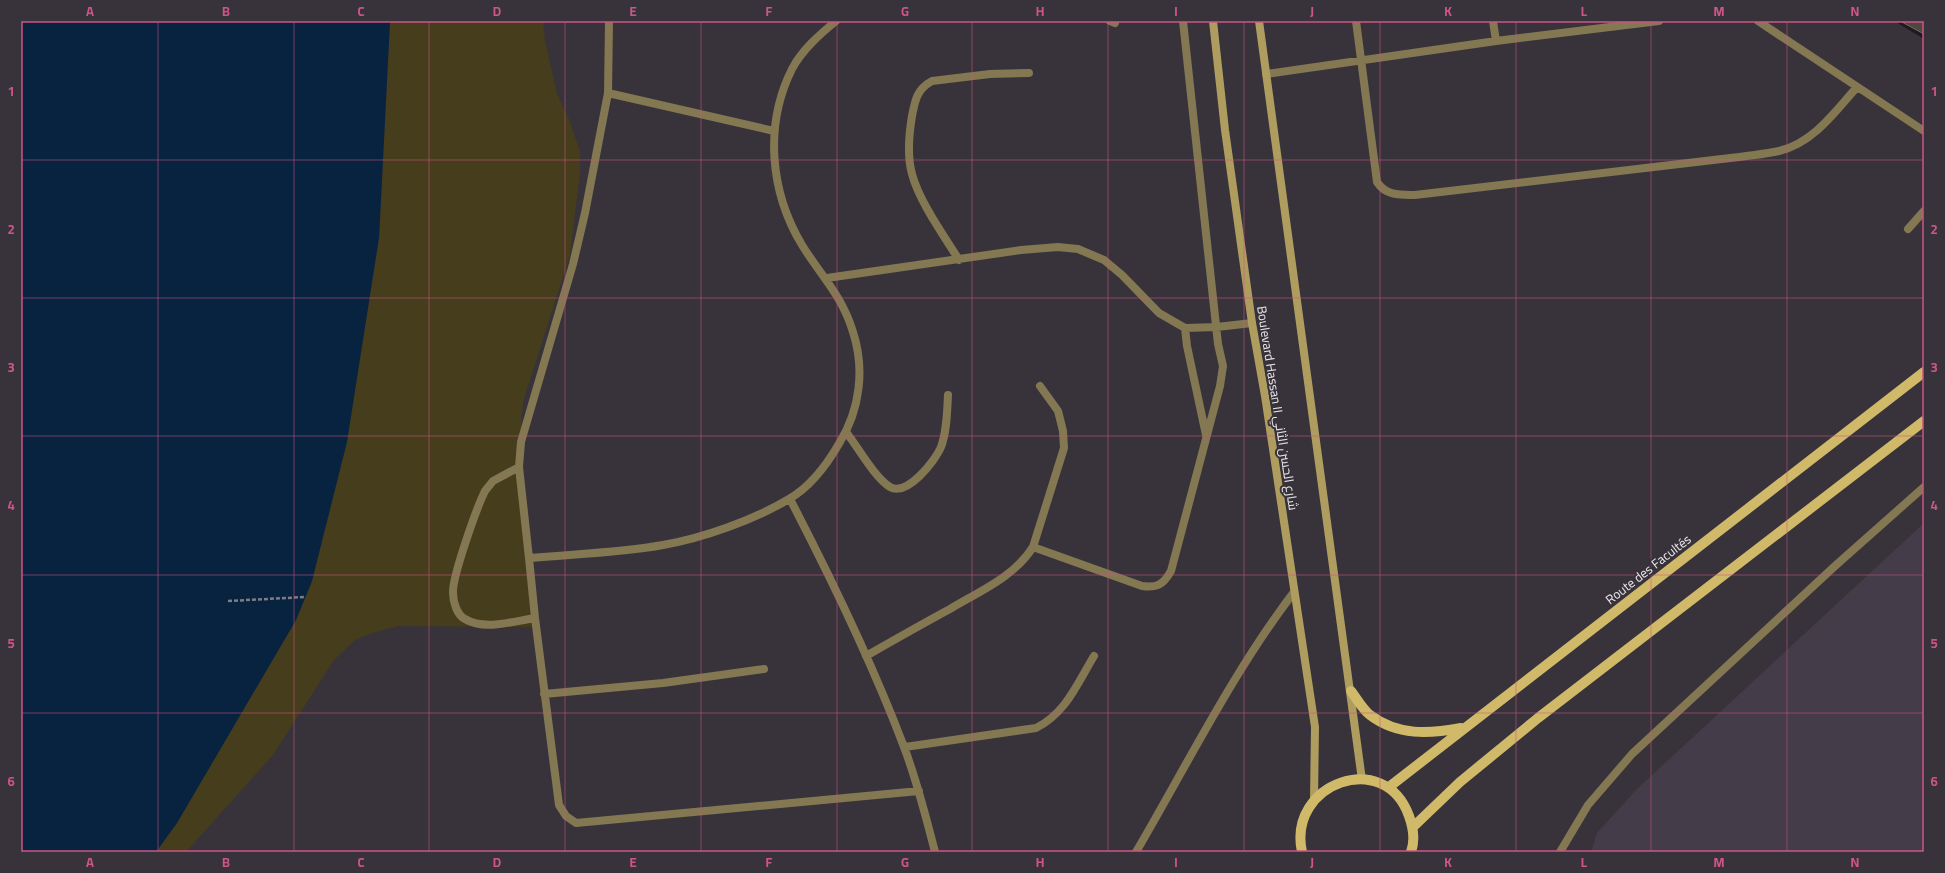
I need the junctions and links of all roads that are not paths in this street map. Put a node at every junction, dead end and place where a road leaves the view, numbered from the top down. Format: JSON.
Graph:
{"nodes":[{"id":1,"x":609,"y":21,"type":"edge"},
{"id":2,"x":834,"y":21,"type":"edge"},
{"id":3,"x":1183,"y":21,"type":"edge"},
{"id":4,"x":1213,"y":21,"type":"edge"},
{"id":5,"x":1259,"y":21,"type":"edge"},
{"id":6,"x":1356,"y":21,"type":"edge"},
{"id":7,"x":1493,"y":21,"type":"edge"},
{"id":8,"x":1659,"y":21,"type":"edge"},
{"id":9,"x":1758,"y":21,"type":"edge"},
{"id":10,"x":1626,"y":23,"type":"edge"},
{"id":11,"x":1496,"y":41,"type":"junction"},
{"id":12,"x":1360,"y":59,"type":"junction"},
{"id":13,"x":1030,"y":73,"type":"dead end"},
{"id":14,"x":1266,"y":74,"type":"junction"},
{"id":15,"x":1857,"y":87,"type":"junction"},
{"id":16,"x":608,"y":93,"type":"junction"},
{"id":17,"x":774,"y":131,"type":"junction"},
{"id":18,"x":1924,"y":131,"type":"edge"},
{"id":19,"x":1924,"y":211,"type":"edge"},
{"id":20,"x":1908,"y":229,"type":"dead end"},
{"id":21,"x":959,"y":260,"type":"junction"},
{"id":22,"x":827,"y":278,"type":"junction"},
{"id":23,"x":1252,"y":323,"type":"junction"},
{"id":24,"x":1217,"y":327,"type":"junction"},
{"id":25,"x":1185,"y":328,"type":"junction"},
{"id":26,"x":1924,"y":372,"type":"edge"},
{"id":27,"x":1040,"y":386,"type":"dead end"},
{"id":28,"x":948,"y":395,"type":"dead end"},
{"id":29,"x":1924,"y":421,"type":"edge"},
{"id":30,"x":846,"y":432,"type":"junction"},
{"id":31,"x":1206,"y":438,"type":"junction"},
{"id":32,"x":519,"y":467,"type":"junction"},
{"id":33,"x":1924,"y":487,"type":"edge"},
{"id":34,"x":790,"y":499,"type":"junction"},
{"id":35,"x":1033,"y":547,"type":"junction"},
{"id":36,"x":529,"y":558,"type":"junction"},
{"id":37,"x":1294,"y":592,"type":"junction"},
{"id":38,"x":534,"y":618,"type":"junction"},
{"id":39,"x":866,"y":656,"type":"junction"},
{"id":40,"x":1094,"y":656,"type":"dead end"},
{"id":41,"x":764,"y":669,"type":"dead end"},
{"id":42,"x":1351,"y":691,"type":"junction"},
{"id":43,"x":544,"y":694,"type":"junction"},
{"id":44,"x":1463,"y":728,"type":"junction"},
{"id":45,"x":905,"y":747,"type":"junction"},
{"id":46,"x":1362,"y":780,"type":"junction"},
{"id":47,"x":1389,"y":787,"type":"junction"},
{"id":48,"x":919,"y":791,"type":"junction"},
{"id":49,"x":1314,"y":799,"type":"junction"},
{"id":50,"x":1413,"y":826,"type":"junction"},
{"id":51,"x":935,"y":852,"type":"edge"},
{"id":52,"x":1136,"y":852,"type":"edge"},
{"id":53,"x":1301,"y":852,"type":"edge"},
{"id":54,"x":1411,"y":852,"type":"edge"},
{"id":55,"x":1560,"y":852,"type":"edge"}],
"edges":[{"from":1,"to":16,"type":"street"},
{"from":2,"to":17,"type":"street"},
{"from":3,"to":24,"type":"street"},
{"from":4,"to":23,"type":"main road","name":"Boulevard Hassan II شارع الحسن الثاني"},
{"from":5,"to":14,"type":"main road"},
{"from":6,"to":12,"type":"street"},
{"from":7,"to":11,"type":"street"},
{"from":8,"to":10,"type":"street"},
{"from":9,"to":15,"type":"street"},
{"from":10,"to":11,"type":"street"},
{"from":11,"to":12,"type":"street"},
{"from":12,"to":14,"type":"street"},
{"from":12,"to":15,"type":"street"},
{"from":13,"to":21,"type":"street"},
{"from":14,"to":42,"type":"main road"},
{"from":15,"to":18,"type":"street"},
{"from":16,"to":17,"type":"street"},
{"from":16,"to":32,"type":"street"},
{"from":17,"to":22,"type":"street"},
{"from":19,"to":20,"type":"street"},
{"from":21,"to":22,"type":"street"},
{"from":21,"to":25,"type":"street"},
{"from":22,"to":30,"type":"street"},
{"from":23,"to":24,"type":"street"},
{"from":23,"to":37,"type":"main road","name":"Boulevard Hassan II شارع الحسن الثاني"},
{"from":24,"to":25,"type":"street"},
{"from":24,"to":31,"type":"street"},
{"from":25,"to":31,"type":"street"},
{"from":26,"to":44,"type":"main road","name":"Route des Facultés"},
{"from":27,"to":35,"type":"street"},
{"from":28,"to":30,"type":"street"},
{"from":29,"to":50,"type":"main road"},
{"from":30,"to":34,"type":"street"},
{"from":31,"to":35,"type":"street"},
{"from":32,"to":36,"type":"street"},
{"from":32,"to":38,"type":"street"},
{"from":33,"to":55,"type":"street"},
{"from":34,"to":36,"type":"street"},
{"from":34,"to":39,"type":"street"},
{"from":35,"to":39,"type":"street"},
{"from":36,"to":38,"type":"street"},
{"from":37,"to":49,"type":"main road","name":"Boulevard Hassan II شارع الحسن الثاني"},
{"from":37,"to":52,"type":"street"},
{"from":38,"to":43,"type":"street"},
{"from":39,"to":45,"type":"street"},
{"from":40,"to":45,"type":"street"},
{"from":41,"to":43,"type":"street"},
{"from":42,"to":44,"type":"main road"},
{"from":42,"to":46,"type":"main road"},
{"from":43,"to":48,"type":"street"},
{"from":44,"to":47,"type":"main road","name":"Route des Facultés"},
{"from":45,"to":48,"type":"street"},
{"from":46,"to":47,"type":"main road"},
{"from":46,"to":49,"type":"main road"},
{"from":47,"to":50,"type":"main road"},
{"from":48,"to":51,"type":"street"},
{"from":49,"to":53,"type":"main road"},
{"from":50,"to":54,"type":"main road"}]}
